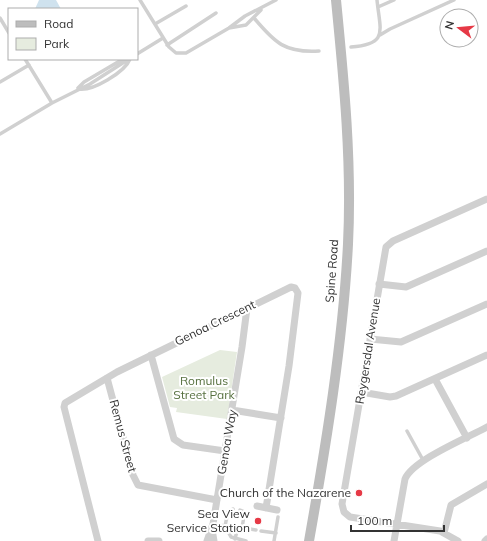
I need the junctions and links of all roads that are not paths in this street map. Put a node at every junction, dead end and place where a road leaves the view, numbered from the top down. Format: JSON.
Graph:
{"nodes":[{"id":1,"x":146,"y":0,"type":"edge"},
{"id":2,"x":276,"y":0,"type":"edge"},
{"id":3,"x":336,"y":0,"type":"edge"},
{"id":4,"x":377,"y":0,"type":"edge"},
{"id":5,"x":394,"y":0,"type":"edge"},
{"id":6,"x":454,"y":0,"type":"edge"},
{"id":7,"x":141,"y":1,"type":"edge"},
{"id":8,"x":186,"y":6,"type":"dead end"},
{"id":9,"x":378,"y":7,"type":"junction"},
{"id":10,"x":262,"y":9,"type":"junction"},
{"id":11,"x":216,"y":13,"type":"dead end"},
{"id":12,"x":0,"y":18,"type":"edge"},
{"id":13,"x":254,"y":18,"type":"junction"},
{"id":14,"x":155,"y":24,"type":"junction"},
{"id":15,"x":229,"y":28,"type":"junction"},
{"id":16,"x":8,"y":31,"type":"edge"},
{"id":17,"x":380,"y":35,"type":"junction"},
{"id":18,"x":163,"y":38,"type":"junction"},
{"id":19,"x":167,"y":45,"type":"junction"},
{"id":20,"x":351,"y":47,"type":"dead end"},
{"id":21,"x":318,"y":51,"type":"dead end"},
{"id":22,"x":138,"y":53,"type":"edge"},
{"id":23,"x":26,"y":60,"type":"edge"},
{"id":24,"x":121,"y":60,"type":"edge"},
{"id":25,"x":128,"y":60,"type":"edge"},
{"id":26,"x":29,"y":65,"type":"junction"},
{"id":27,"x":0,"y":82,"type":"edge"},
{"id":28,"x":77,"y":89,"type":"junction"},
{"id":29,"x":52,"y":103,"type":"junction"},
{"id":30,"x":0,"y":134,"type":"edge"},
{"id":31,"x":487,"y":198,"type":"edge"},
{"id":32,"x":487,"y":251,"type":"edge"},
{"id":33,"x":379,"y":284,"type":"junction"},
{"id":34,"x":487,"y":304,"type":"edge"},
{"id":35,"x":247,"y":308,"type":"junction"},
{"id":36,"x":370,"y":339,"type":"junction"},
{"id":37,"x":151,"y":355,"type":"junction"},
{"id":38,"x":487,"y":355,"type":"edge"},
{"id":39,"x":107,"y":378,"type":"junction"},
{"id":40,"x":435,"y":379,"type":"junction"},
{"id":41,"x":361,"y":392,"type":"junction"},
{"id":42,"x":232,"y":410,"type":"junction"},
{"id":43,"x":281,"y":418,"type":"junction"},
{"id":44,"x":487,"y":427,"type":"edge"},
{"id":45,"x":407,"y":431,"type":"dead end"},
{"id":46,"x":467,"y":438,"type":"junction"},
{"id":47,"x":225,"y":452,"type":"junction"},
{"id":48,"x":423,"y":460,"type":"junction"},
{"id":49,"x":487,"y":484,"type":"edge"},
{"id":50,"x":217,"y":500,"type":"junction"},
{"id":51,"x":257,"y":506,"type":"dead end"},
{"id":52,"x":232,"y":508,"type":"dead end"},
{"id":53,"x":266,"y":508,"type":"junction"},
{"id":54,"x":240,"y":510,"type":"dead end"},
{"id":55,"x":277,"y":514,"type":"joint"},
{"id":56,"x":397,"y":524,"type":"junction"},
{"id":57,"x":213,"y":526,"type":"junction"},
{"id":58,"x":225,"y":526,"type":"junction"},
{"id":59,"x":242,"y":527,"type":"junction"},
{"id":60,"x":256,"y":530,"type":"dead end"},
{"id":61,"x":262,"y":531,"type":"dead end"},
{"id":62,"x":276,"y":533,"type":"junction"},
{"id":63,"x":444,"y":533,"type":"junction"},
{"id":64,"x":235,"y":539,"type":"junction"},
{"id":65,"x":98,"y":541,"type":"edge"},
{"id":66,"x":148,"y":541,"type":"edge"},
{"id":67,"x":159,"y":541,"type":"edge"},
{"id":68,"x":206,"y":541,"type":"edge"},
{"id":69,"x":213,"y":541,"type":"edge"},
{"id":70,"x":246,"y":541,"type":"edge"},
{"id":71,"x":274,"y":541,"type":"edge"},
{"id":72,"x":309,"y":541,"type":"edge"},
{"id":73,"x":394,"y":541,"type":"edge"},
{"id":74,"x":458,"y":541,"type":"edge"}],
"edges":[{"from":1,"to":7,"type":"lane"},
{"from":2,"to":10,"type":"lane"},
{"from":3,"to":72,"type":"main road","name":"Spine Road"},
{"from":4,"to":9,"type":"lane"},
{"from":5,"to":9,"type":"lane"},
{"from":6,"to":17,"type":"lane"},
{"from":7,"to":14,"type":"lane"},
{"from":8,"to":14,"type":"lane"},
{"from":9,"to":17,"type":"lane"},
{"from":10,"to":13,"type":"lane"},
{"from":10,"to":15,"type":"lane"},
{"from":11,"to":19,"type":"lane"},
{"from":12,"to":16,"type":"lane"},
{"from":13,"to":15,"type":"lane"},
{"from":13,"to":21,"type":"lane"},
{"from":14,"to":18,"type":"lane"},
{"from":15,"to":19,"type":"lane"},
{"from":17,"to":20,"type":"lane"},
{"from":18,"to":19,"type":"lane"},
{"from":18,"to":22,"type":"lane"},
{"from":23,"to":26,"type":"lane"},
{"from":24,"to":28,"type":"lane"},
{"from":25,"to":28,"type":"lane"},
{"from":26,"to":27,"type":"lane"},
{"from":26,"to":29,"type":"lane"},
{"from":28,"to":29,"type":"lane"},
{"from":29,"to":30,"type":"lane"},
{"from":31,"to":33,"type":"street","name":"Reygersdal Avenue"},
{"from":32,"to":33,"type":"street"},
{"from":33,"to":36,"type":"street","name":"Reygersdal Avenue"},
{"from":34,"to":36,"type":"street"},
{"from":35,"to":37,"type":"street","name":"Genoa Crescent"},
{"from":35,"to":42,"type":"street","name":"Genoa Way"},
{"from":35,"to":43,"type":"street","name":"Genoa Crescent"},
{"from":36,"to":41,"type":"street","name":"Reygersdal Avenue"},
{"from":37,"to":39,"type":"street","name":"Genoa Crescent"},
{"from":37,"to":47,"type":"street"},
{"from":38,"to":40,"type":"street"},
{"from":39,"to":50,"type":"street","name":"Remus Street"},
{"from":39,"to":65,"type":"street","name":"Genoa Crescent"},
{"from":40,"to":41,"type":"street"},
{"from":40,"to":46,"type":"street"},
{"from":41,"to":56,"type":"street","name":"Reygersdal Avenue"},
{"from":42,"to":43,"type":"street"},
{"from":42,"to":47,"type":"street","name":"Genoa Way"},
{"from":43,"to":53,"type":"street","name":"Genoa Crescent"},
{"from":44,"to":46,"type":"street"},
{"from":45,"to":48,"type":"lane"},
{"from":46,"to":48,"type":"street"},
{"from":47,"to":50,"type":"street","name":"Genoa Way"},
{"from":48,"to":56,"type":"street"},
{"from":49,"to":63,"type":"street"},
{"from":50,"to":57,"type":"street","name":"Genoa Way"},
{"from":51,"to":53,"type":"street"},
{"from":52,"to":58,"type":"lane"},
{"from":53,"to":55,"type":"street"},
{"from":54,"to":59,"type":"lane"},
{"from":55,"to":62,"type":"lane"},
{"from":56,"to":63,"type":"street"},
{"from":56,"to":73,"type":"street"},
{"from":57,"to":58,"type":"lane"},
{"from":57,"to":68,"type":"street","name":"Genoa Way"},
{"from":57,"to":69,"type":"street","name":"Genoa Way"},
{"from":58,"to":64,"type":"lane"},
{"from":59,"to":60,"type":"lane"},
{"from":59,"to":64,"type":"lane"},
{"from":61,"to":62,"type":"lane"},
{"from":62,"to":71,"type":"lane"},
{"from":63,"to":74,"type":"street"},
{"from":64,"to":70,"type":"lane"},
{"from":66,"to":67,"type":"street"},
{"from":68,"to":69,"type":"street"}]}
